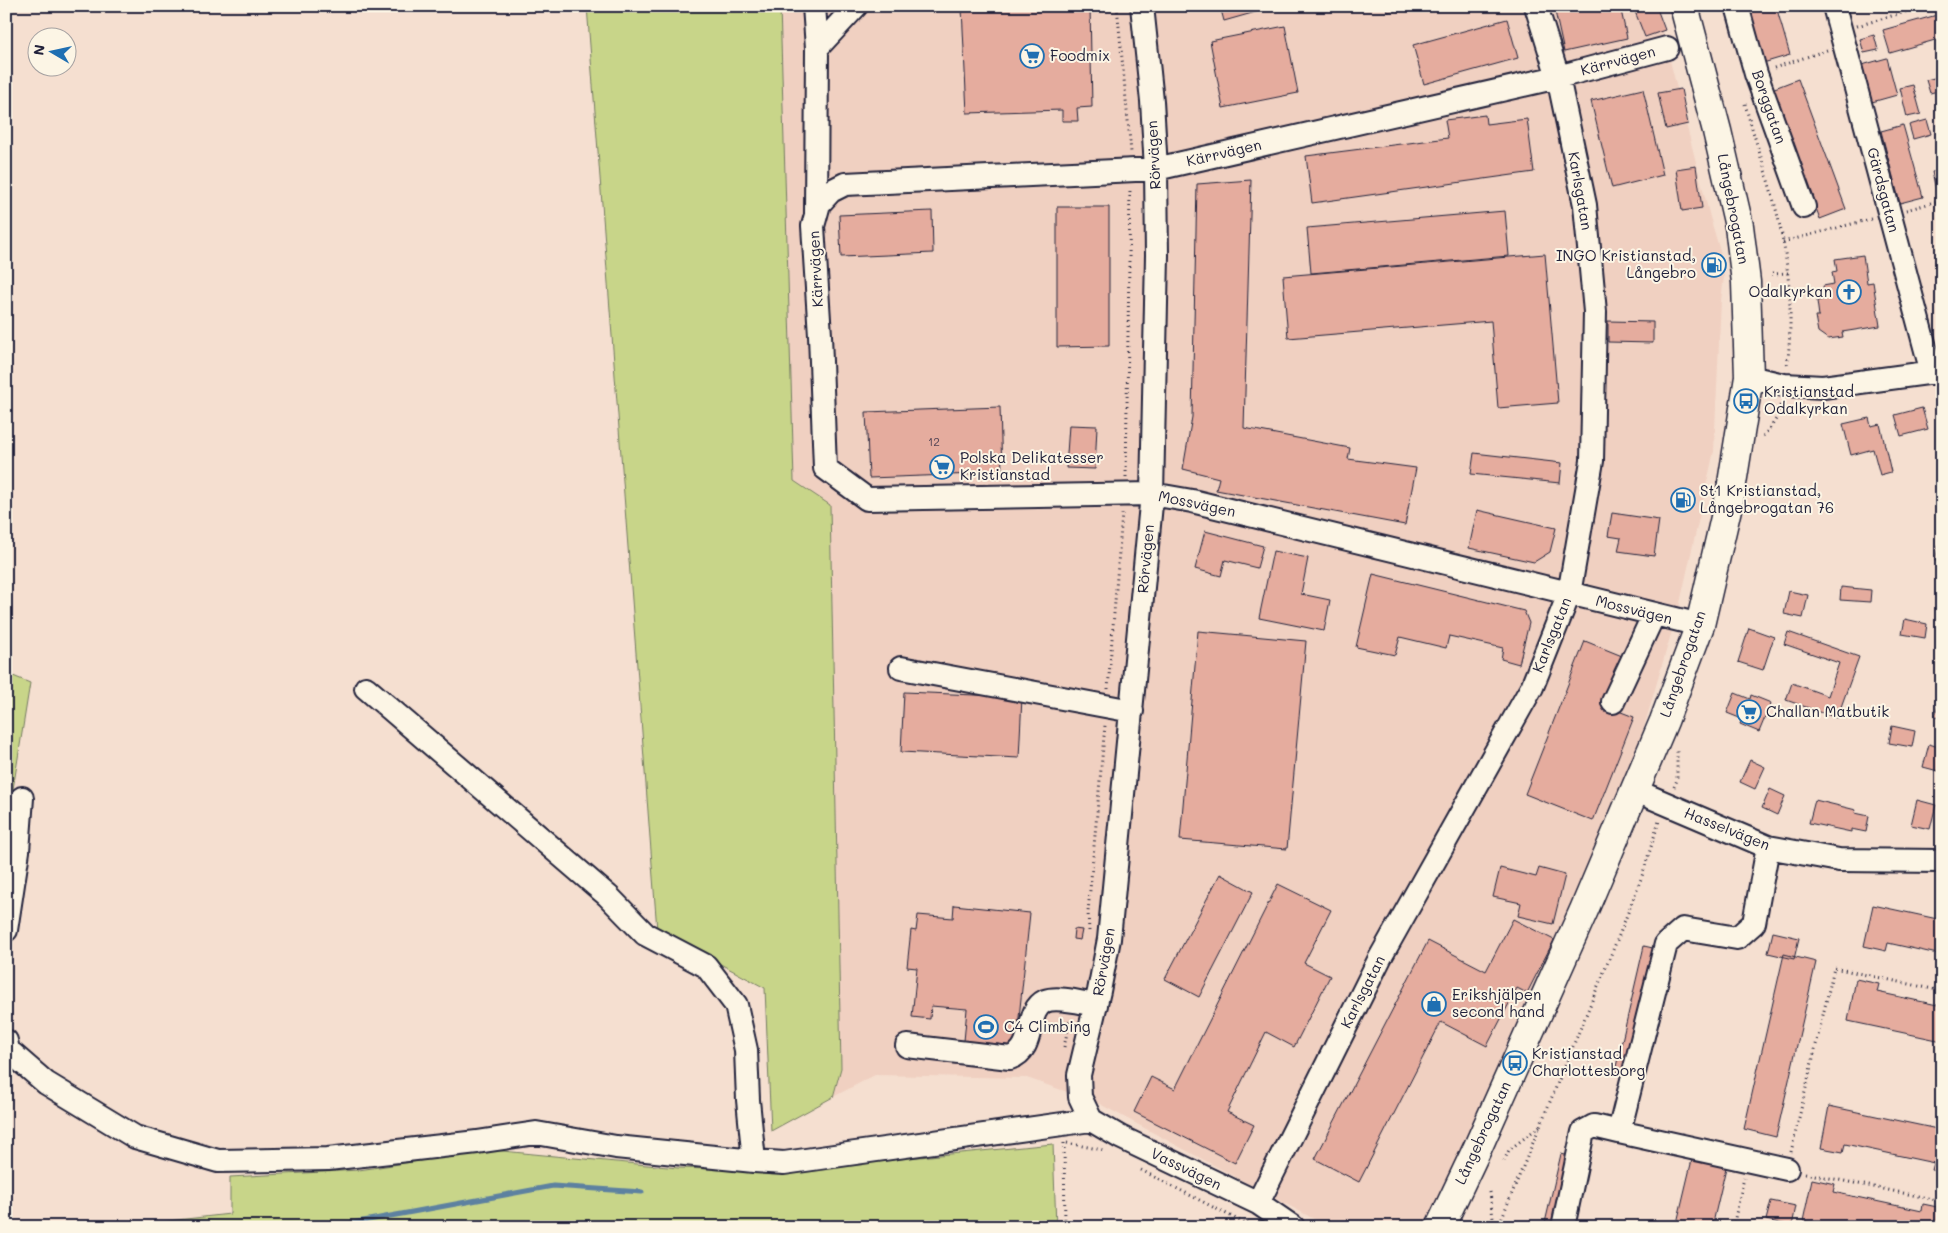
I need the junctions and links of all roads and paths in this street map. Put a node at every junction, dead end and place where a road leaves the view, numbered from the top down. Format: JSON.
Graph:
{"nodes":[{"id":1,"x":814,"y":6,"type":"edge"},
{"id":2,"x":856,"y":6,"type":"edge"},
{"id":3,"x":1117,"y":6,"type":"edge"},
{"id":4,"x":1142,"y":6,"type":"edge"},
{"id":5,"x":1536,"y":6,"type":"edge"},
{"id":6,"x":1684,"y":6,"type":"edge"},
{"id":7,"x":1737,"y":6,"type":"edge"},
{"id":8,"x":1834,"y":6,"type":"edge"},
{"id":9,"x":1926,"y":6,"type":"edge"},
{"id":10,"x":1843,"y":38,"type":"junction"},
{"id":11,"x":817,"y":48,"type":"junction"},
{"id":12,"x":1667,"y":48,"type":"dead end"},
{"id":13,"x":1756,"y":74,"type":"junction"},
{"id":14,"x":1558,"y":77,"type":"junction"},
{"id":15,"x":1156,"y":169,"type":"junction"},
{"id":16,"x":1131,"y":170,"type":"junction"},
{"id":17,"x":1942,"y":200,"type":"edge"},
{"id":18,"x":1804,"y":207,"type":"dead end"},
{"id":19,"x":1890,"y":214,"type":"junction"},
{"id":20,"x":816,"y":215,"type":"junction"},
{"id":21,"x":1782,"y":242,"type":"dead end"},
{"id":22,"x":1788,"y":273,"type":"dead end"},
{"id":23,"x":1772,"y":274,"type":"dead end"},
{"id":24,"x":820,"y":335,"type":"joint"},
{"id":25,"x":1937,"y":372,"type":"edge"},
{"id":26,"x":1749,"y":377,"type":"junction"},
{"id":27,"x":1124,"y":494,"type":"junction"},
{"id":28,"x":1152,"y":494,"type":"junction"},
{"id":29,"x":1569,"y":594,"type":"junction"},
{"id":30,"x":1654,"y":614,"type":"junction"},
{"id":31,"x":1700,"y":625,"type":"junction"},
{"id":32,"x":901,"y":668,"type":"dead end"},
{"id":33,"x":366,"y":688,"type":"dead end"},
{"id":34,"x":1613,"y":702,"type":"dead end"},
{"id":35,"x":1107,"y":706,"type":"junction"},
{"id":36,"x":1132,"y":711,"type":"junction"},
{"id":37,"x":1634,"y":790,"type":"junction"},
{"id":38,"x":22,"y":798,"type":"dead end"},
{"id":39,"x":1768,"y":847,"type":"junction"},
{"id":40,"x":1942,"y":861,"type":"edge"},
{"id":41,"x":6,"y":930,"type":"edge"},
{"id":42,"x":1090,"y":933,"type":"dead end"},
{"id":43,"x":1942,"y":991,"type":"edge"},
{"id":44,"x":1086,"y":1003,"type":"junction"},
{"id":45,"x":6,"y":1041,"type":"edge"},
{"id":46,"x":907,"y":1046,"type":"dead end"},
{"id":47,"x":1064,"y":1048,"type":"dead end"},
{"id":48,"x":1087,"y":1114,"type":"junction"},
{"id":49,"x":1062,"y":1125,"type":"junction"},
{"id":50,"x":1541,"y":1126,"type":"dead end"},
{"id":51,"x":1619,"y":1132,"type":"junction"},
{"id":52,"x":754,"y":1161,"type":"junction"},
{"id":53,"x":1504,"y":1161,"type":"dead end"},
{"id":54,"x":1748,"y":1161,"type":"junction"},
{"id":55,"x":1787,"y":1169,"type":"junction"},
{"id":56,"x":1490,"y":1192,"type":"dead end"},
{"id":57,"x":1942,"y":1201,"type":"edge"},
{"id":58,"x":1258,"y":1203,"type":"junction"},
{"id":59,"x":1065,"y":1227,"type":"edge"},
{"id":60,"x":1293,"y":1227,"type":"edge"},
{"id":61,"x":1440,"y":1227,"type":"edge"},
{"id":62,"x":1494,"y":1227,"type":"edge"},
{"id":63,"x":1563,"y":1227,"type":"edge"},
{"id":64,"x":1734,"y":1227,"type":"edge"}],
"edges":[{"from":1,"to":11,"type":"street"},
{"from":2,"to":11,"type":"street"},
{"from":3,"to":16,"type":"path"},
{"from":4,"to":15,"type":"street","name":"Rörvägen"},
{"from":5,"to":14,"type":"street","name":"Karlsgatan"},
{"from":6,"to":26,"type":"main road","name":"Långebrogatan"},
{"from":7,"to":13,"type":"street","name":"Borggatan"},
{"from":8,"to":10,"type":"street","name":"Gärdsgatan"},
{"from":9,"to":10,"type":"path"},
{"from":10,"to":13,"type":"path"},
{"from":10,"to":19,"type":"street","name":"Gärdsgatan"},
{"from":11,"to":20,"type":"street"},
{"from":12,"to":14,"type":"street","name":"Kärrvägen"},
{"from":13,"to":18,"type":"street","name":"Borggatan"},
{"from":14,"to":15,"type":"street","name":"Kärrvägen"},
{"from":14,"to":29,"type":"street","name":"Karlsgatan"},
{"from":15,"to":16,"type":"street","name":"Kärrvägen"},
{"from":15,"to":28,"type":"street","name":"Rörvägen"},
{"from":16,"to":20,"type":"street","name":"Kärrvägen"},
{"from":16,"to":27,"type":"path"},
{"from":17,"to":19,"type":"path"},
{"from":19,"to":21,"type":"path"},
{"from":19,"to":25,"type":"street","name":"Gärdsgatan"},
{"from":20,"to":24,"type":"street","name":"Kärrvägen"},
{"from":22,"to":23,"type":"path"},
{"from":24,"to":27,"type":"street","name":"Mossvägen"},
{"from":25,"to":26,"type":"street"},
{"from":26,"to":31,"type":"main road","name":"Långebrogatan"},
{"from":27,"to":28,"type":"street","name":"Mossvägen"},
{"from":27,"to":35,"type":"path"},
{"from":28,"to":29,"type":"street","name":"Mossvägen"},
{"from":28,"to":36,"type":"street","name":"Rörvägen"},
{"from":29,"to":30,"type":"street","name":"Mossvägen"},
{"from":29,"to":58,"type":"street","name":"Karlsgatan"},
{"from":30,"to":31,"type":"street","name":"Mossvägen"},
{"from":30,"to":34,"type":"street"},
{"from":31,"to":37,"type":"main road","name":"Långebrogatan"},
{"from":32,"to":35,"type":"street"},
{"from":33,"to":52,"type":"street"},
{"from":35,"to":36,"type":"street"},
{"from":35,"to":42,"type":"path"},
{"from":36,"to":44,"type":"street","name":"Rörvägen"},
{"from":37,"to":39,"type":"street","name":"Hasselvägen"},
{"from":37,"to":61,"type":"main road","name":"Långebrogatan"},
{"from":38,"to":41,"type":"street"},
{"from":39,"to":40,"type":"street","name":"Hasselvägen"},
{"from":39,"to":51,"type":"street"},
{"from":43,"to":55,"type":"path"},
{"from":44,"to":46,"type":"street"},
{"from":44,"to":47,"type":"path"},
{"from":44,"to":48,"type":"street","name":"Rörvägen"},
{"from":45,"to":52,"type":"street"},
{"from":48,"to":49,"type":"street"},
{"from":48,"to":58,"type":"street","name":"Vassvägen"},
{"from":49,"to":52,"type":"street"},
{"from":49,"to":59,"type":"path"},
{"from":50,"to":53,"type":"path"},
{"from":51,"to":54,"type":"street"},
{"from":51,"to":63,"type":"street"},
{"from":54,"to":55,"type":"street"},
{"from":54,"to":64,"type":"path"},
{"from":55,"to":57,"type":"path"},
{"from":56,"to":62,"type":"path"},
{"from":58,"to":60,"type":"street","name":"Vassvägen"}]}
